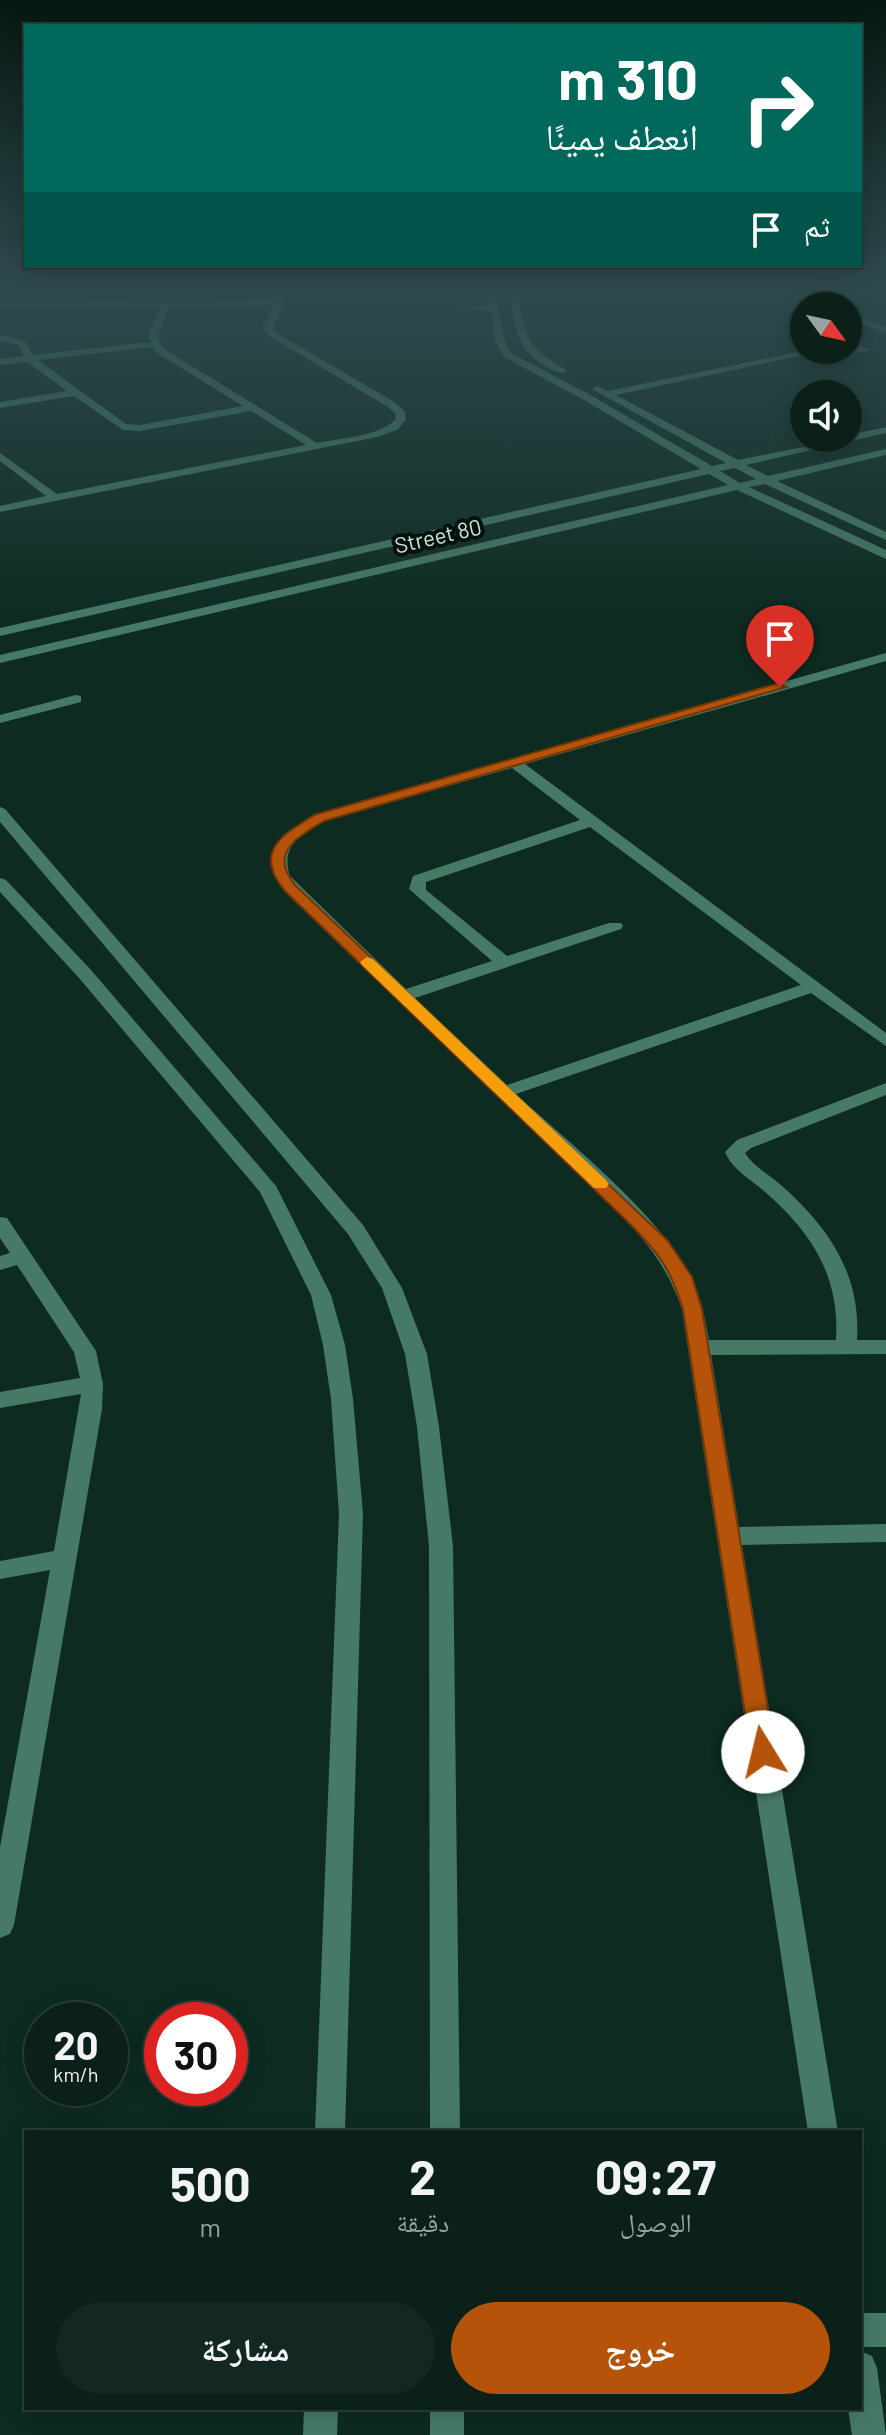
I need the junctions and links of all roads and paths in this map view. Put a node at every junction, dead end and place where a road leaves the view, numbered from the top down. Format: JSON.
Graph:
{"nodes":[{"id":1,"x":39,"y":399,"type":"edge"},
{"id":2,"x":81,"y":399,"type":"edge"},
{"id":3,"x":235,"y":399,"type":"edge"},
{"id":4,"x":378,"y":399,"type":"edge"},
{"id":5,"x":589,"y":399,"type":"edge"},
{"id":6,"x":616,"y":399,"type":"edge"},
{"id":7,"x":0,"y":405,"type":"edge"},
{"id":8,"x":250,"y":408,"type":"junction"},
{"id":9,"x":886,"y":430,"type":"edge"},
{"id":10,"x":315,"y":446,"type":"junction"},
{"id":11,"x":886,"y":452,"type":"edge"},
{"id":12,"x":0,"y":456,"type":"edge"},
{"id":13,"x":735,"y":464,"type":"junction"},
{"id":14,"x":708,"y":469,"type":"junction"},
{"id":15,"x":766,"y":480,"type":"junction"},
{"id":16,"x":739,"y":487,"type":"junction"},
{"id":17,"x":55,"y":498,"type":"junction"},
{"id":18,"x":0,"y":509,"type":"edge"},
{"id":19,"x":886,"y":536,"type":"edge"},
{"id":20,"x":886,"y":555,"type":"edge"},
{"id":21,"x":0,"y":632,"type":"edge"},
{"id":22,"x":886,"y":657,"type":"edge"},
{"id":23,"x":0,"y":659,"type":"edge"},
{"id":24,"x":76,"y":699,"type":"dead end"},
{"id":25,"x":0,"y":719,"type":"edge"},
{"id":26,"x":513,"y":762,"type":"junction"},
{"id":27,"x":0,"y":812,"type":"edge"},
{"id":28,"x":591,"y":821,"type":"junction"},
{"id":29,"x":0,"y":883,"type":"edge"},
{"id":30,"x":615,"y":926,"type":"dead end"},
{"id":31,"x":504,"y":962,"type":"junction"},
{"id":32,"x":813,"y":987,"type":"junction"},
{"id":33,"x":403,"y":996,"type":"junction"},
{"id":34,"x":886,"y":1041,"type":"edge"},
{"id":35,"x":886,"y":1089,"type":"edge"},
{"id":36,"x":503,"y":1092,"type":"junction"},
{"id":37,"x":0,"y":1223,"type":"edge"},
{"id":38,"x":11,"y":1260,"type":"edge"},
{"id":39,"x":886,"y":1347,"type":"edge"},
{"id":40,"x":697,"y":1348,"type":"junction"},
{"id":41,"x":846,"y":1348,"type":"junction"},
{"id":42,"x":92,"y":1384,"type":"junction"},
{"id":43,"x":0,"y":1400,"type":"edge"},
{"id":44,"x":886,"y":1533,"type":"edge"},
{"id":45,"x":729,"y":1536,"type":"junction"},
{"id":46,"x":65,"y":1558,"type":"junction"},
{"id":47,"x":0,"y":1570,"type":"edge"},
{"id":48,"x":0,"y":1925,"type":"edge"},
{"id":49,"x":330,"y":2130,"type":"edge"},
{"id":50,"x":445,"y":2130,"type":"edge"},
{"id":51,"x":823,"y":2130,"type":"edge"},
{"id":52,"x":862,"y":2330,"type":"edge"},
{"id":53,"x":886,"y":2330,"type":"edge"},
{"id":54,"x":862,"y":2383,"type":"edge"},
{"id":55,"x":321,"y":2410,"type":"edge"},
{"id":56,"x":447,"y":2410,"type":"edge"},
{"id":57,"x":320,"y":2435,"type":"edge"},
{"id":58,"x":447,"y":2435,"type":"edge"},
{"id":59,"x":869,"y":2435,"type":"edge"}],
"edges":[{"from":1,"to":7,"type":"street"},
{"from":2,"to":8,"type":"street"},
{"from":3,"to":8,"type":"street"},
{"from":4,"to":10,"type":"street"},
{"from":5,"to":14,"type":"street"},
{"from":6,"to":13,"type":"street"},
{"from":8,"to":10,"type":"street"},
{"from":9,"to":13,"type":"street","name":"Street 80"},
{"from":10,"to":17,"type":"street"},
{"from":11,"to":15,"type":"street","name":"Street 80"},
{"from":12,"to":17,"type":"street"},
{"from":13,"to":14,"type":"street","name":"Street 80"},
{"from":13,"to":15,"type":"street"},
{"from":14,"to":16,"type":"street"},
{"from":14,"to":21,"type":"street","name":"Street 80"},
{"from":15,"to":16,"type":"street","name":"Street 80"},
{"from":15,"to":19,"type":"street"},
{"from":16,"to":20,"type":"street"},
{"from":16,"to":23,"type":"street","name":"Street 80"},
{"from":17,"to":18,"type":"street"},
{"from":22,"to":26,"type":"street"},
{"from":24,"to":25,"type":"street"},
{"from":26,"to":28,"type":"street"},
{"from":26,"to":33,"type":"street"},
{"from":27,"to":50,"type":"street"},
{"from":28,"to":31,"type":"street"},
{"from":28,"to":32,"type":"street"},
{"from":29,"to":49,"type":"street"},
{"from":30,"to":31,"type":"street"},
{"from":31,"to":33,"type":"street"},
{"from":32,"to":34,"type":"street"},
{"from":32,"to":36,"type":"street"},
{"from":33,"to":36,"type":"street"},
{"from":35,"to":41,"type":"street"},
{"from":36,"to":40,"type":"street"},
{"from":37,"to":38,"type":"street"},
{"from":38,"to":42,"type":"street"},
{"from":39,"to":41,"type":"street"},
{"from":40,"to":41,"type":"street"},
{"from":40,"to":45,"type":"street"},
{"from":42,"to":43,"type":"street"},
{"from":42,"to":46,"type":"street"},
{"from":44,"to":45,"type":"street"},
{"from":45,"to":51,"type":"street"},
{"from":46,"to":47,"type":"street"},
{"from":46,"to":48,"type":"street"},
{"from":52,"to":53,"type":"street"},
{"from":54,"to":59,"type":"street"},
{"from":55,"to":57,"type":"street"},
{"from":56,"to":58,"type":"street"}]}
